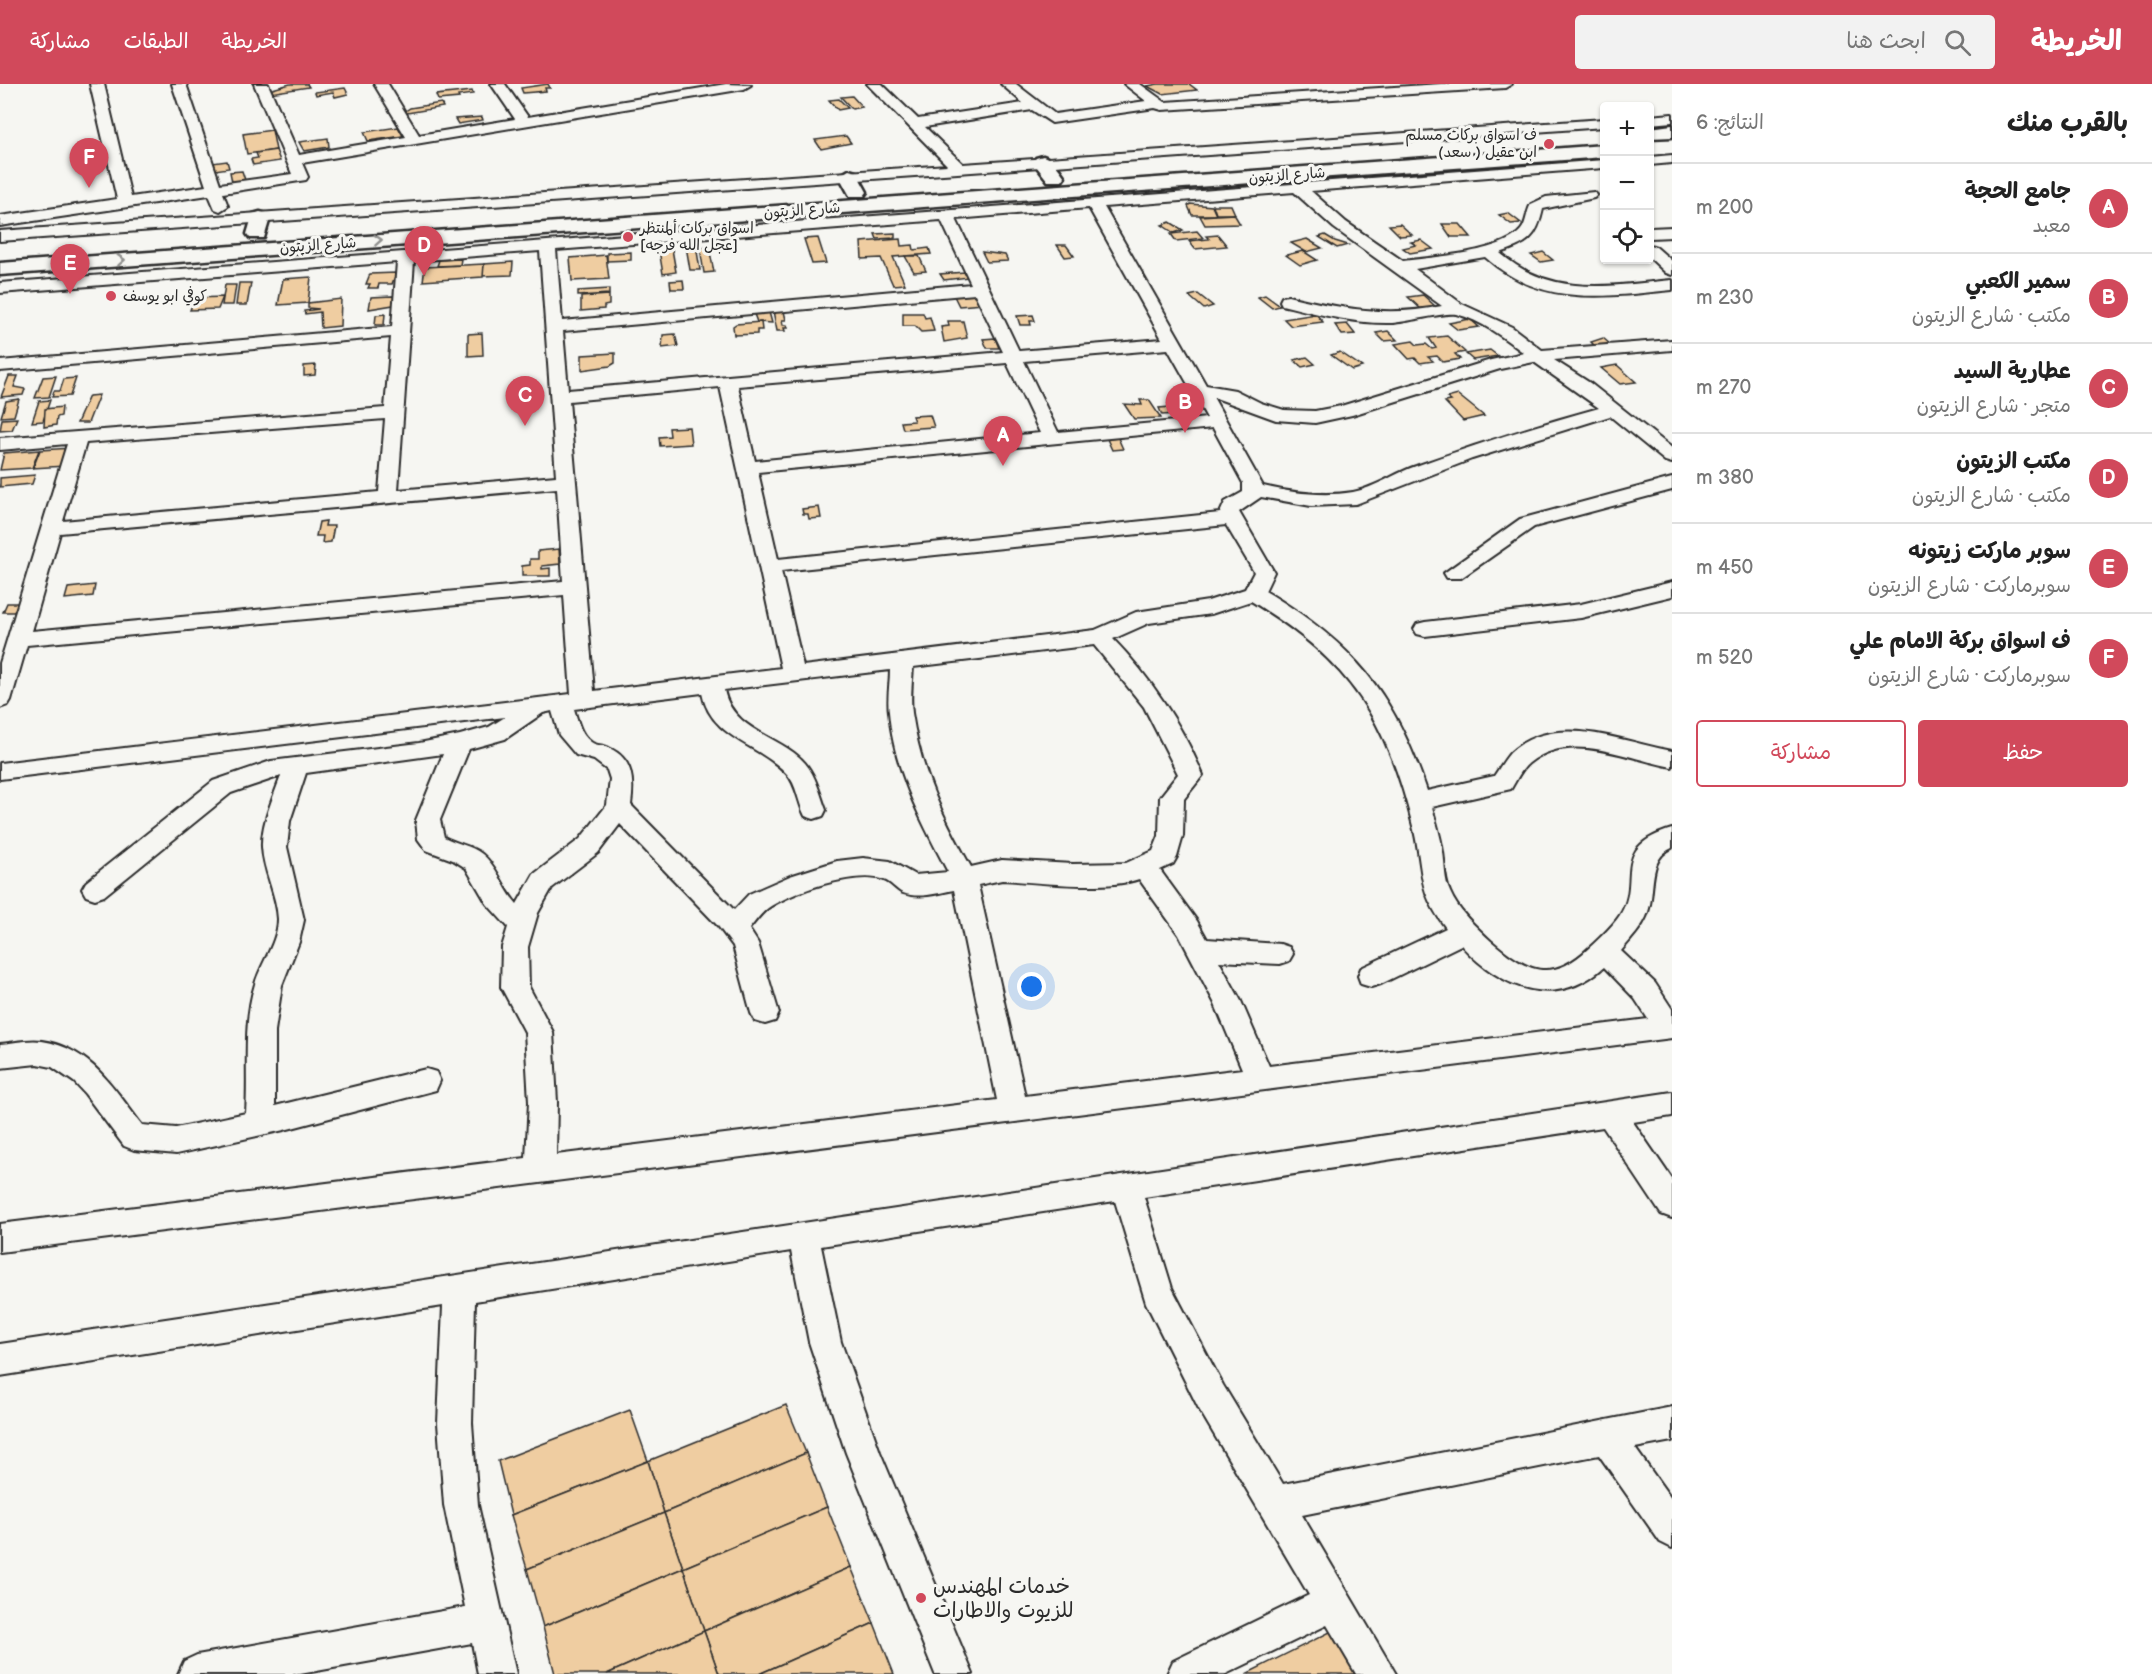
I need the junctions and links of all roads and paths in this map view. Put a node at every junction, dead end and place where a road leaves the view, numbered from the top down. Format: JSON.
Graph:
{"nodes":[{"id":1,"x":97,"y":84,"type":"edge"},
{"id":2,"x":179,"y":84,"type":"edge"},
{"id":3,"x":261,"y":84,"type":"edge"},
{"id":4,"x":381,"y":84,"type":"edge"},
{"id":5,"x":498,"y":84,"type":"edge"},
{"id":6,"x":743,"y":84,"type":"edge"},
{"id":7,"x":874,"y":84,"type":"edge"},
{"id":8,"x":1008,"y":84,"type":"edge"},
{"id":9,"x":1131,"y":84,"type":"edge"},
{"id":10,"x":1251,"y":84,"type":"edge"},
{"id":11,"x":1374,"y":84,"type":"edge"},
{"id":12,"x":1496,"y":84,"type":"edge"},
{"id":13,"x":1386,"y":92,"type":"junction"},
{"id":14,"x":1272,"y":99,"type":"junction"},
{"id":15,"x":1158,"y":103,"type":"junction"},
{"id":16,"x":1034,"y":105,"type":"junction"},
{"id":17,"x":1672,"y":118,"type":"edge"},
{"id":18,"x":1654,"y":120,"type":"edge"},
{"id":19,"x":524,"y":122,"type":"junction"},
{"id":20,"x":1600,"y":123,"type":"edge"},
{"id":21,"x":915,"y":124,"type":"junction"},
{"id":22,"x":1672,"y":131,"type":"edge"},
{"id":23,"x":1654,"y":133,"type":"edge"},
{"id":24,"x":1600,"y":136,"type":"edge"},
{"id":25,"x":415,"y":140,"type":"junction"},
{"id":26,"x":1672,"y":146,"type":"edge"},
{"id":27,"x":1654,"y":147,"type":"edge"},
{"id":28,"x":1600,"y":151,"type":"edge"},
{"id":29,"x":1672,"y":159,"type":"edge"},
{"id":30,"x":294,"y":160,"type":"junction"},
{"id":31,"x":1654,"y":160,"type":"edge"},
{"id":32,"x":1600,"y":164,"type":"edge"},
{"id":33,"x":1558,"y":167,"type":"junction"},
{"id":34,"x":959,"y":168,"type":"junction"},
{"id":35,"x":1049,"y":170,"type":"junction"},
{"id":36,"x":853,"y":184,"type":"junction"},
{"id":37,"x":1297,"y":187,"type":"junction"},
{"id":38,"x":216,"y":189,"type":"junction"},
{"id":39,"x":124,"y":203,"type":"junction"},
{"id":40,"x":1094,"y":203,"type":"junction"},
{"id":41,"x":883,"y":212,"type":"junction"},
{"id":42,"x":946,"y":214,"type":"junction"},
{"id":43,"x":589,"y":218,"type":"junction"},
{"id":44,"x":224,"y":220,"type":"junction"},
{"id":45,"x":0,"y":221,"type":"edge"},
{"id":46,"x":513,"y":223,"type":"junction"},
{"id":47,"x":259,"y":226,"type":"junction"},
{"id":48,"x":1672,"y":232,"type":"edge"},
{"id":49,"x":1654,"y":233,"type":"edge"},
{"id":50,"x":0,"y":236,"type":"edge"},
{"id":51,"x":548,"y":245,"type":"junction"},
{"id":52,"x":1488,"y":251,"type":"junction"},
{"id":53,"x":0,"y":253,"type":"edge"},
{"id":54,"x":1654,"y":254,"type":"edge"},
{"id":55,"x":406,"y":256,"type":"junction"},
{"id":56,"x":186,"y":264,"type":"junction"},
{"id":57,"x":1401,"y":266,"type":"junction"},
{"id":58,"x":0,"y":269,"type":"edge"},
{"id":59,"x":1672,"y":270,"type":"edge"},
{"id":60,"x":1672,"y":285,"type":"edge"},
{"id":61,"x":0,"y":288,"type":"edge"},
{"id":62,"x":981,"y":288,"type":"junction"},
{"id":63,"x":1288,"y":301,"type":"dead end"},
{"id":64,"x":1456,"y":308,"type":"junction"},
{"id":65,"x":553,"y":327,"type":"junction"},
{"id":66,"x":400,"y":331,"type":"junction"},
{"id":67,"x":1174,"y":343,"type":"junction"},
{"id":68,"x":1672,"y":345,"type":"edge"},
{"id":69,"x":1538,"y":356,"type":"junction"},
{"id":70,"x":1013,"y":357,"type":"junction"},
{"id":71,"x":0,"y":366,"type":"edge"},
{"id":72,"x":728,"y":381,"type":"junction"},
{"id":73,"x":1200,"y":389,"type":"junction"},
{"id":74,"x":558,"y":396,"type":"junction"},
{"id":75,"x":1612,"y":410,"type":"junction"},
{"id":76,"x":394,"y":413,"type":"junction"},
{"id":77,"x":1219,"y":422,"type":"junction"},
{"id":78,"x":78,"y":438,"type":"junction"},
{"id":79,"x":1052,"y":438,"type":"junction"},
{"id":80,"x":0,"y":444,"type":"edge"},
{"id":81,"x":1667,"y":450,"type":"edge"},
{"id":82,"x":747,"y":467,"type":"junction"},
{"id":83,"x":565,"y":481,"type":"junction"},
{"id":84,"x":1672,"y":484,"type":"edge"},
{"id":85,"x":1255,"y":490,"type":"junction"},
{"id":86,"x":387,"y":497,"type":"junction"},
{"id":87,"x":1231,"y":518,"type":"junction"},
{"id":88,"x":51,"y":528,"type":"junction"},
{"id":89,"x":769,"y":566,"type":"junction"},
{"id":90,"x":1454,"y":573,"type":"dead end"},
{"id":91,"x":574,"y":587,"type":"junction"},
{"id":92,"x":1672,"y":589,"type":"edge"},
{"id":93,"x":1253,"y":593,"type":"junction"},
{"id":94,"x":1425,"y":629,"type":"dead end"},
{"id":95,"x":1099,"y":637,"type":"junction"},
{"id":96,"x":18,"y":639,"type":"junction"},
{"id":97,"x":902,"y":661,"type":"junction"},
{"id":98,"x":794,"y":675,"type":"junction"},
{"id":99,"x":712,"y":685,"type":"junction"},
{"id":100,"x":0,"y":700,"type":"edge"},
{"id":101,"x":561,"y":704,"type":"junction"},
{"id":102,"x":460,"y":743,"type":"junction"},
{"id":103,"x":1669,"y":753,"type":"edge"},
{"id":104,"x":296,"y":766,"type":"junction"},
{"id":105,"x":0,"y":771,"type":"edge"},
{"id":106,"x":1416,"y":802,"type":"junction"},
{"id":107,"x":619,"y":807,"type":"junction"},
{"id":108,"x":814,"y":810,"type":"dead end"},
{"id":109,"x":1672,"y":838,"type":"edge"},
{"id":110,"x":1143,"y":866,"type":"junction"},
{"id":111,"x":964,"y":878,"type":"junction"},
{"id":112,"x":95,"y":889,"type":"dead end"},
{"id":113,"x":521,"y":924,"type":"junction"},
{"id":114,"x":734,"y":928,"type":"junction"},
{"id":115,"x":1465,"y":931,"type":"junction"},
{"id":116,"x":1199,"y":949,"type":"junction"},
{"id":117,"x":1604,"y":951,"type":"junction"},
{"id":118,"x":1280,"y":954,"type":"dead end"},
{"id":119,"x":1371,"y":976,"type":"dead end"},
{"id":120,"x":765,"y":1012,"type":"dead end"},
{"id":121,"x":1671,"y":1027,"type":"edge"},
{"id":122,"x":0,"y":1056,"type":"edge"},
{"id":123,"x":1260,"y":1078,"type":"junction"},
{"id":124,"x":426,"y":1081,"type":"dead end"},
{"id":125,"x":1672,"y":1104,"type":"edge"},
{"id":126,"x":1014,"y":1110,"type":"junction"},
{"id":127,"x":1611,"y":1114,"type":"junction"},
{"id":128,"x":260,"y":1122,"type":"junction"},
{"id":129,"x":541,"y":1169,"type":"junction"},
{"id":130,"x":1126,"y":1188,"type":"junction"},
{"id":131,"x":1672,"y":1204,"type":"edge"},
{"id":132,"x":804,"y":1235,"type":"junction"},
{"id":133,"x":0,"y":1238,"type":"edge"},
{"id":134,"x":459,"y":1290,"type":"junction"},
{"id":135,"x":0,"y":1360,"type":"edge"},
{"id":136,"x":1672,"y":1424,"type":"edge"},
{"id":137,"x":1606,"y":1437,"type":"junction"},
{"id":138,"x":1274,"y":1503,"type":"junction"},
{"id":139,"x":1672,"y":1530,"type":"edge"},
{"id":140,"x":1334,"y":1602,"type":"junction"},
{"id":141,"x":485,"y":1622,"type":"junction"},
{"id":142,"x":197,"y":1674,"type":"edge"},
{"id":143,"x":497,"y":1674,"type":"edge"},
{"id":144,"x":954,"y":1674,"type":"edge"},
{"id":145,"x":1186,"y":1674,"type":"edge"},
{"id":146,"x":1377,"y":1674,"type":"edge"}],
"edges":[{"from":1,"to":39,"type":"street"},
{"from":2,"to":38,"type":"street"},
{"from":3,"to":30,"type":"street"},
{"from":4,"to":25,"type":"street"},
{"from":5,"to":19,"type":"street"},
{"from":6,"to":19,"type":"street"},
{"from":7,"to":21,"type":"street"},
{"from":8,"to":16,"type":"street"},
{"from":9,"to":15,"type":"street"},
{"from":10,"to":14,"type":"street"},
{"from":11,"to":13,"type":"street"},
{"from":12,"to":13,"type":"street"},
{"from":13,"to":14,"type":"street"},
{"from":14,"to":15,"type":"street"},
{"from":15,"to":16,"type":"street"},
{"from":16,"to":21,"type":"street"},
{"from":17,"to":18,"type":"street"},
{"from":19,"to":25,"type":"street"},
{"from":20,"to":35,"type":"street"},
{"from":21,"to":34,"type":"street"},
{"from":22,"to":23,"type":"main road"},
{"from":24,"to":35,"type":"main road","name":"شارع الزيتون"},
{"from":25,"to":30,"type":"street"},
{"from":26,"to":27,"type":"main road"},
{"from":28,"to":41,"type":"main road","name":"شارع الزيتون"},
{"from":29,"to":31,"type":"street"},
{"from":30,"to":38,"type":"street"},
{"from":32,"to":33,"type":"street"},
{"from":33,"to":37,"type":"street"},
{"from":33,"to":52,"type":"street"},
{"from":34,"to":35,"type":"street"},
{"from":34,"to":36,"type":"street"},
{"from":35,"to":36,"type":"main road","name":"شارع الزيتون"},
{"from":36,"to":43,"type":"main road","name":"شارع الزيتون"},
{"from":36,"to":47,"type":"street"},
{"from":37,"to":40,"type":"street"},
{"from":37,"to":57,"type":"street"},
{"from":38,"to":39,"type":"street"},
{"from":38,"to":44,"type":"street"},
{"from":39,"to":45,"type":"street"},
{"from":40,"to":42,"type":"street"},
{"from":40,"to":67,"type":"street"},
{"from":41,"to":42,"type":"street"},
{"from":41,"to":43,"type":"main road","name":"شارع الزيتون"},
{"from":41,"to":51,"type":"street"},
{"from":42,"to":62,"type":"street"},
{"from":43,"to":46,"type":"main road","name":"شارع الزيتون"},
{"from":44,"to":47,"type":"street"},
{"from":44,"to":50,"type":"street"},
{"from":46,"to":47,"type":"main road","name":"شارع الزيتون"},
{"from":56,"to":46,"type":"main road","name":"شارع الزيتون","one_way":true},
{"from":47,"to":53,"type":"main road","name":"شارع الزيتون"},
{"from":48,"to":49,"type":"street"},
{"from":51,"to":55,"type":"street"},
{"from":51,"to":65,"type":"street"},
{"from":52,"to":57,"type":"street"},
{"from":52,"to":60,"type":"street"},
{"from":54,"to":59,"type":"street"},
{"from":55,"to":56,"type":"street"},
{"from":55,"to":66,"type":"street"},
{"from":58,"to":56,"type":"main road","name":"شارع الزيتون","one_way":true},
{"from":56,"to":61,"type":"street"},
{"from":57,"to":64,"type":"street"},
{"from":62,"to":65,"type":"street"},
{"from":62,"to":70,"type":"street"},
{"from":63,"to":64,"type":"street"},
{"from":64,"to":69,"type":"street"},
{"from":65,"to":74,"type":"street"},
{"from":66,"to":71,"type":"street"},
{"from":66,"to":76,"type":"street"},
{"from":67,"to":70,"type":"street"},
{"from":67,"to":73,"type":"street"},
{"from":68,"to":69,"type":"street"},
{"from":69,"to":73,"type":"street"},
{"from":69,"to":75,"type":"street"},
{"from":70,"to":72,"type":"street"},
{"from":70,"to":79,"type":"street"},
{"from":72,"to":74,"type":"street"},
{"from":72,"to":82,"type":"street"},
{"from":73,"to":77,"type":"street"},
{"from":74,"to":83,"type":"street"},
{"from":75,"to":81,"type":"street"},
{"from":75,"to":85,"type":"street"},
{"from":76,"to":78,"type":"street"},
{"from":76,"to":86,"type":"street"},
{"from":77,"to":79,"type":"street"},
{"from":77,"to":85,"type":"street"},
{"from":78,"to":80,"type":"street"},
{"from":78,"to":88,"type":"street"},
{"from":79,"to":82,"type":"street"},
{"from":82,"to":89,"type":"street"},
{"from":83,"to":86,"type":"street"},
{"from":83,"to":91,"type":"street"},
{"from":84,"to":90,"type":"street"},
{"from":85,"to":87,"type":"street"},
{"from":86,"to":88,"type":"street"},
{"from":87,"to":89,"type":"street"},
{"from":87,"to":93,"type":"street"},
{"from":88,"to":96,"type":"street"},
{"from":89,"to":98,"type":"street"},
{"from":91,"to":96,"type":"street"},
{"from":91,"to":101,"type":"street"},
{"from":92,"to":94,"type":"street"},
{"from":93,"to":95,"type":"street"},
{"from":93,"to":106,"type":"street"},
{"from":95,"to":97,"type":"street"},
{"from":95,"to":110,"type":"street"},
{"from":96,"to":100,"type":"street"},
{"from":97,"to":98,"type":"street"},
{"from":97,"to":111,"type":"street"},
{"from":98,"to":99,"type":"street"},
{"from":99,"to":101,"type":"street"},
{"from":99,"to":108,"type":"street"},
{"from":101,"to":102,"type":"street"},
{"from":101,"to":105,"type":"street"},
{"from":101,"to":107,"type":"street"},
{"from":102,"to":104,"type":"street"},
{"from":102,"to":113,"type":"street"},
{"from":103,"to":106,"type":"street"},
{"from":104,"to":112,"type":"street"},
{"from":104,"to":128,"type":"street"},
{"from":106,"to":115,"type":"street"},
{"from":107,"to":113,"type":"street"},
{"from":107,"to":114,"type":"street"},
{"from":109,"to":117,"type":"street"},
{"from":110,"to":111,"type":"street"},
{"from":110,"to":116,"type":"street"},
{"from":111,"to":114,"type":"street"},
{"from":111,"to":126,"type":"street"},
{"from":113,"to":129,"type":"street"},
{"from":114,"to":120,"type":"street"},
{"from":115,"to":117,"type":"street"},
{"from":115,"to":119,"type":"street"},
{"from":116,"to":118,"type":"street"},
{"from":116,"to":123,"type":"street"},
{"from":117,"to":121,"type":"street"},
{"from":121,"to":123,"type":"street"},
{"from":122,"to":128,"type":"street"},
{"from":123,"to":126,"type":"street"},
{"from":124,"to":128,"type":"street"},
{"from":125,"to":127,"type":"street"},
{"from":126,"to":129,"type":"street"},
{"from":127,"to":130,"type":"street"},
{"from":127,"to":131,"type":"street"},
{"from":129,"to":133,"type":"street"},
{"from":130,"to":132,"type":"street"},
{"from":130,"to":138,"type":"street"},
{"from":132,"to":134,"type":"street"},
{"from":132,"to":144,"type":"street"},
{"from":134,"to":135,"type":"street"},
{"from":134,"to":141,"type":"street"},
{"from":136,"to":137,"type":"street"},
{"from":137,"to":138,"type":"street"},
{"from":137,"to":139,"type":"street"},
{"from":138,"to":140,"type":"street"},
{"from":140,"to":145,"type":"street"},
{"from":140,"to":146,"type":"street"},
{"from":141,"to":142,"type":"street"},
{"from":141,"to":143,"type":"street"}]}
